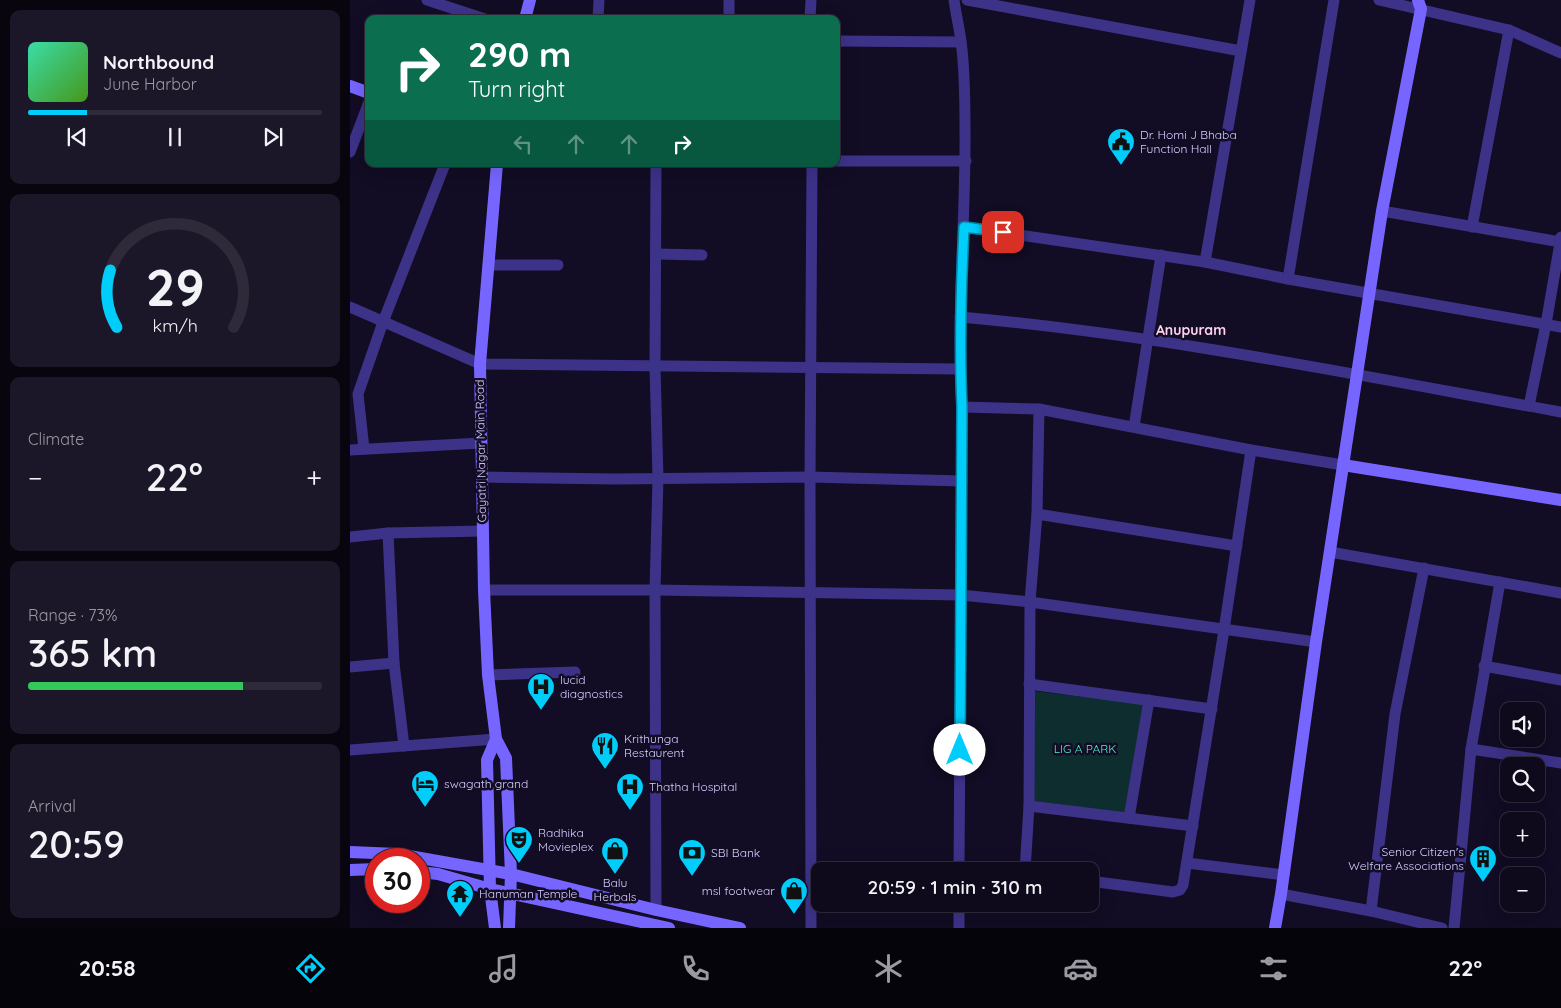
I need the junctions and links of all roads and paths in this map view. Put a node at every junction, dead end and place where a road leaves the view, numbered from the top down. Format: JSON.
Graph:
{"nodes":[{"id":1,"x":427,"y":0,"type":"edge"},
{"id":2,"x":530,"y":0,"type":"edge"},
{"id":3,"x":598,"y":0,"type":"edge"},
{"id":4,"x":729,"y":0,"type":"edge"},
{"id":5,"x":811,"y":0,"type":"edge"},
{"id":6,"x":954,"y":0,"type":"edge"},
{"id":7,"x":967,"y":0,"type":"edge"},
{"id":8,"x":1250,"y":0,"type":"edge"},
{"id":9,"x":1334,"y":0,"type":"edge"},
{"id":10,"x":1379,"y":0,"type":"edge"},
{"id":11,"x":1420,"y":4,"type":"edge"},
{"id":12,"x":473,"y":15,"type":"edge"},
{"id":13,"x":526,"y":15,"type":"edge"},
{"id":14,"x":598,"y":15,"type":"edge"},
{"id":15,"x":729,"y":15,"type":"edge"},
{"id":16,"x":810,"y":15,"type":"edge"},
{"id":17,"x":1509,"y":30,"type":"junction"},
{"id":18,"x":840,"y":41,"type":"edge"},
{"id":19,"x":961,"y":42,"type":"junction"},
{"id":20,"x":1241,"y":51,"type":"junction"},
{"id":21,"x":1561,"y":52,"type":"edge"},
{"id":22,"x":350,"y":86,"type":"edge"},
{"id":23,"x":365,"y":92,"type":"edge"},
{"id":24,"x":365,"y":113,"type":"edge"},
{"id":25,"x":350,"y":152,"type":"edge"},
{"id":26,"x":840,"y":161,"type":"edge"},
{"id":27,"x":966,"y":162,"type":"junction"},
{"id":28,"x":445,"y":167,"type":"edge"},
{"id":29,"x":497,"y":167,"type":"edge"},
{"id":30,"x":656,"y":167,"type":"edge"},
{"id":31,"x":812,"y":167,"type":"edge"},
{"id":32,"x":1382,"y":211,"type":"junction"},
{"id":33,"x":964,"y":227,"type":"junction"},
{"id":34,"x":1472,"y":227,"type":"junction"},
{"id":35,"x":1561,"y":240,"type":"edge"},
{"id":36,"x":656,"y":254,"type":"junction"},
{"id":37,"x":702,"y":255,"type":"dead end"},
{"id":38,"x":1161,"y":255,"type":"junction"},
{"id":39,"x":1205,"y":262,"type":"junction"},
{"id":40,"x":488,"y":265,"type":"junction"},
{"id":41,"x":558,"y":265,"type":"dead end"},
{"id":42,"x":1288,"y":279,"type":"junction"},
{"id":43,"x":1370,"y":292,"type":"junction"},
{"id":44,"x":350,"y":307,"type":"edge"},
{"id":45,"x":960,"y":317,"type":"junction"},
{"id":46,"x":384,"y":322,"type":"junction"},
{"id":47,"x":1546,"y":324,"type":"junction"},
{"id":48,"x":1561,"y":327,"type":"edge"},
{"id":49,"x":1147,"y":339,"type":"junction"},
{"id":50,"x":480,"y":364,"type":"junction"},
{"id":51,"x":655,"y":366,"type":"junction"},
{"id":52,"x":811,"y":368,"type":"junction"},
{"id":53,"x":960,"y":369,"type":"junction"},
{"id":54,"x":1357,"y":375,"type":"junction"},
{"id":55,"x":1530,"y":406,"type":"junction"},
{"id":56,"x":962,"y":407,"type":"junction"},
{"id":57,"x":1039,"y":409,"type":"junction"},
{"id":58,"x":1561,"y":412,"type":"edge"},
{"id":59,"x":1134,"y":427,"type":"junction"},
{"id":60,"x":481,"y":443,"type":"junction"},
{"id":61,"x":364,"y":449,"type":"junction"},
{"id":62,"x":350,"y":450,"type":"edge"},
{"id":63,"x":1251,"y":450,"type":"junction"},
{"id":64,"x":1343,"y":465,"type":"junction"},
{"id":65,"x":482,"y":477,"type":"junction"},
{"id":66,"x":810,"y":477,"type":"junction"},
{"id":67,"x":658,"y":478,"type":"junction"},
{"id":68,"x":962,"y":482,"type":"junction"},
{"id":69,"x":1561,"y":500,"type":"edge"},
{"id":70,"x":1037,"y":514,"type":"junction"},
{"id":71,"x":483,"y":531,"type":"junction"},
{"id":72,"x":388,"y":533,"type":"junction"},
{"id":73,"x":350,"y":537,"type":"edge"},
{"id":74,"x":1237,"y":546,"type":"junction"},
{"id":75,"x":1330,"y":552,"type":"junction"},
{"id":76,"x":1424,"y":568,"type":"junction"},
{"id":77,"x":1500,"y":582,"type":"junction"},
{"id":78,"x":484,"y":590,"type":"junction"},
{"id":79,"x":655,"y":590,"type":"junction"},
{"id":80,"x":1561,"y":593,"type":"edge"},
{"id":81,"x":810,"y":594,"type":"junction"},
{"id":82,"x":961,"y":595,"type":"junction"},
{"id":83,"x":1030,"y":602,"type":"junction"},
{"id":84,"x":1224,"y":630,"type":"junction"},
{"id":85,"x":1316,"y":642,"type":"junction"},
{"id":86,"x":394,"y":664,"type":"junction"},
{"id":87,"x":350,"y":666,"type":"edge"},
{"id":88,"x":1484,"y":666,"type":"junction"},
{"id":89,"x":575,"y":672,"type":"dead end"},
{"id":90,"x":488,"y":675,"type":"junction"},
{"id":91,"x":1561,"y":680,"type":"edge"},
{"id":92,"x":1029,"y":684,"type":"junction"},
{"id":93,"x":1149,"y":700,"type":"junction"},
{"id":94,"x":1212,"y":709,"type":"junction"},
{"id":95,"x":496,"y":739,"type":"junction"},
{"id":96,"x":404,"y":746,"type":"junction"},
{"id":97,"x":1471,"y":749,"type":"junction"},
{"id":98,"x":350,"y":750,"type":"edge"},
{"id":99,"x":1561,"y":763,"type":"edge"},
{"id":100,"x":1029,"y":806,"type":"junction"},
{"id":101,"x":1129,"y":818,"type":"junction"},
{"id":102,"x":1193,"y":826,"type":"junction"},
{"id":103,"x":350,"y":852,"type":"edge"},
{"id":104,"x":959,"y":862,"type":"edge"},
{"id":105,"x":1026,"y":862,"type":"edge"},
{"id":106,"x":1187,"y":863,"type":"junction"},
{"id":107,"x":350,"y":870,"type":"edge"},
{"id":108,"x":365,"y":870,"type":"edge"},
{"id":109,"x":490,"y":871,"type":"junction"},
{"id":110,"x":430,"y":873,"type":"edge"},
{"id":111,"x":511,"y":874,"type":"junction"},
{"id":112,"x":1284,"y":875,"type":"junction"},
{"id":113,"x":1099,"y":882,"type":"edge"},
{"id":114,"x":490,"y":889,"type":"junction"},
{"id":115,"x":510,"y":894,"type":"junction"},
{"id":116,"x":1281,"y":894,"type":"junction"},
{"id":117,"x":656,"y":910,"type":"junction"},
{"id":118,"x":1371,"y":911,"type":"junction"},
{"id":119,"x":959,"y":912,"type":"edge"},
{"id":120,"x":495,"y":928,"type":"edge"},
{"id":121,"x":510,"y":928,"type":"edge"},
{"id":122,"x":669,"y":928,"type":"edge"},
{"id":123,"x":740,"y":928,"type":"edge"},
{"id":124,"x":811,"y":928,"type":"edge"},
{"id":125,"x":959,"y":928,"type":"edge"},
{"id":126,"x":1275,"y":928,"type":"edge"},
{"id":127,"x":1442,"y":928,"type":"edge"},
{"id":128,"x":1454,"y":928,"type":"edge"}],
"edges":[{"from":1,"to":12,"type":"street"},
{"from":2,"to":13,"type":"street"},
{"from":3,"to":14,"type":"street"},
{"from":4,"to":15,"type":"street"},
{"from":5,"to":16,"type":"street"},
{"from":6,"to":19,"type":"street"},
{"from":7,"to":20,"type":"street"},
{"from":8,"to":20,"type":"street"},
{"from":9,"to":42,"type":"street"},
{"from":10,"to":11,"type":"street"},
{"from":11,"to":17,"type":"street"},
{"from":11,"to":32,"type":"street"},
{"from":17,"to":21,"type":"street"},
{"from":17,"to":34,"type":"street"},
{"from":18,"to":19,"type":"street"},
{"from":19,"to":27,"type":"street"},
{"from":20,"to":39,"type":"street"},
{"from":22,"to":23,"type":"street"},
{"from":24,"to":25,"type":"street"},
{"from":26,"to":27,"type":"street"},
{"from":27,"to":33,"type":"street"},
{"from":28,"to":46,"type":"street"},
{"from":29,"to":40,"type":"street","name":"Gayatri Nagar Main Road"},
{"from":30,"to":36,"type":"street"},
{"from":31,"to":52,"type":"street"},
{"from":32,"to":34,"type":"street"},
{"from":32,"to":43,"type":"street"},
{"from":33,"to":38,"type":"street"},
{"from":33,"to":45,"type":"street"},
{"from":34,"to":35,"type":"street"},
{"from":35,"to":47,"type":"street"},
{"from":36,"to":37,"type":"street"},
{"from":36,"to":51,"type":"street"},
{"from":38,"to":39,"type":"street"},
{"from":38,"to":49,"type":"street"},
{"from":39,"to":42,"type":"street"},
{"from":40,"to":41,"type":"street"},
{"from":40,"to":50,"type":"street","name":"Gayatri Nagar Main Road"},
{"from":42,"to":43,"type":"street"},
{"from":43,"to":47,"type":"street"},
{"from":43,"to":54,"type":"street"},
{"from":44,"to":46,"type":"street"},
{"from":45,"to":49,"type":"street"},
{"from":45,"to":53,"type":"street"},
{"from":46,"to":50,"type":"street"},
{"from":46,"to":61,"type":"street"},
{"from":47,"to":48,"type":"street"},
{"from":47,"to":55,"type":"street"},
{"from":49,"to":54,"type":"street"},
{"from":49,"to":59,"type":"street"},
{"from":50,"to":51,"type":"street"},
{"from":50,"to":60,"type":"street","name":"Gayatri Nagar Main Road"},
{"from":51,"to":52,"type":"street"},
{"from":51,"to":67,"type":"street"},
{"from":52,"to":53,"type":"street"},
{"from":52,"to":66,"type":"street"},
{"from":53,"to":56,"type":"street"},
{"from":54,"to":55,"type":"street"},
{"from":54,"to":64,"type":"street"},
{"from":55,"to":58,"type":"street"},
{"from":56,"to":57,"type":"street"},
{"from":56,"to":68,"type":"street"},
{"from":57,"to":59,"type":"street"},
{"from":57,"to":70,"type":"street"},
{"from":59,"to":63,"type":"street"},
{"from":60,"to":61,"type":"street"},
{"from":60,"to":65,"type":"street","name":"Gayatri Nagar Main Road"},
{"from":61,"to":62,"type":"street"},
{"from":63,"to":64,"type":"street"},
{"from":63,"to":74,"type":"street"},
{"from":64,"to":69,"type":"street"},
{"from":64,"to":75,"type":"street"},
{"from":65,"to":67,"type":"street"},
{"from":65,"to":71,"type":"street","name":"Gayatri Nagar Main Road"},
{"from":66,"to":67,"type":"street"},
{"from":66,"to":68,"type":"street"},
{"from":66,"to":81,"type":"street"},
{"from":67,"to":79,"type":"street"},
{"from":68,"to":82,"type":"street"},
{"from":70,"to":74,"type":"street"},
{"from":70,"to":83,"type":"street"},
{"from":71,"to":72,"type":"street"},
{"from":71,"to":78,"type":"street","name":"Gayatri Nagar Main Road"},
{"from":72,"to":73,"type":"street"},
{"from":72,"to":86,"type":"street"},
{"from":74,"to":84,"type":"street"},
{"from":75,"to":76,"type":"street"},
{"from":75,"to":85,"type":"street"},
{"from":76,"to":77,"type":"street"},
{"from":76,"to":118,"type":"street"},
{"from":77,"to":80,"type":"street"},
{"from":77,"to":88,"type":"street"},
{"from":78,"to":79,"type":"street"},
{"from":78,"to":90,"type":"street","name":"Gayatri Nagar Main Road"},
{"from":79,"to":81,"type":"street"},
{"from":79,"to":117,"type":"street"},
{"from":81,"to":82,"type":"street"},
{"from":81,"to":124,"type":"street"},
{"from":82,"to":83,"type":"street"},
{"from":82,"to":104,"type":"street"},
{"from":83,"to":84,"type":"street"},
{"from":83,"to":92,"type":"street"},
{"from":84,"to":85,"type":"street"},
{"from":84,"to":94,"type":"street"},
{"from":85,"to":112,"type":"street"},
{"from":86,"to":87,"type":"street"},
{"from":86,"to":96,"type":"street"},
{"from":88,"to":91,"type":"street"},
{"from":88,"to":97,"type":"street"},
{"from":89,"to":90,"type":"street"},
{"from":90,"to":95,"type":"street","name":"Gayatri Nagar Main Road"},
{"from":92,"to":93,"type":"street"},
{"from":92,"to":100,"type":"street"},
{"from":93,"to":94,"type":"street"},
{"from":93,"to":101,"type":"street"},
{"from":94,"to":102,"type":"street"},
{"from":95,"to":96,"type":"street"},
{"from":95,"to":109,"type":"street","name":"Gayatri Nagar Main Road"},
{"from":95,"to":111,"type":"street","name":"Gayatri Nagar Main Road"},
{"from":96,"to":98,"type":"street"},
{"from":97,"to":99,"type":"street"},
{"from":97,"to":128,"type":"street"},
{"from":100,"to":101,"type":"street"},
{"from":100,"to":105,"type":"street"},
{"from":101,"to":102,"type":"street"},
{"from":102,"to":106,"type":"street"},
{"from":103,"to":109,"type":"street"},
{"from":106,"to":112,"type":"street"},
{"from":106,"to":113,"type":"street"},
{"from":107,"to":108,"type":"street"},
{"from":109,"to":111,"type":"street"},
{"from":109,"to":114,"type":"street","name":"Gayatri Nagar Main Road"},
{"from":110,"to":114,"type":"street"},
{"from":111,"to":115,"type":"street","name":"Gayatri Nagar Main Road"},
{"from":111,"to":117,"type":"street"},
{"from":112,"to":116,"type":"street"},
{"from":114,"to":115,"type":"street"},
{"from":114,"to":120,"type":"street","name":"Gayatri Nagar Main Road"},
{"from":115,"to":121,"type":"street","name":"Gayatri Nagar Main Road"},
{"from":115,"to":122,"type":"street"},
{"from":116,"to":118,"type":"street"},
{"from":116,"to":126,"type":"street"},
{"from":117,"to":123,"type":"street"},
{"from":118,"to":127,"type":"street"},
{"from":119,"to":125,"type":"street"}]}
